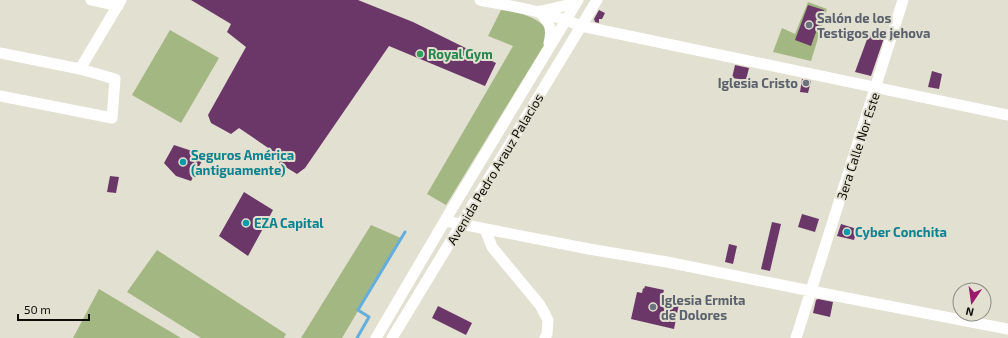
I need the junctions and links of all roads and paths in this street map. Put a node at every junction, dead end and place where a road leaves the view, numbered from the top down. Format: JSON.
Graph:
{"nodes":[{"id":1,"x":91,"y":0,"type":"edge"},
{"id":2,"x":480,"y":0,"type":"edge"},
{"id":3,"x":577,"y":0,"type":"edge"},
{"id":4,"x":597,"y":0,"type":"edge"},
{"id":5,"x":904,"y":0,"type":"edge"},
{"id":6,"x":120,"y":3,"type":"edge"},
{"id":7,"x":532,"y":7,"type":"edge"},
{"id":8,"x":566,"y":19,"type":"junction"},
{"id":9,"x":581,"y":26,"type":"junction"},
{"id":10,"x":547,"y":50,"type":"junction"},
{"id":11,"x":0,"y":53,"type":"edge"},
{"id":12,"x":80,"y":69,"type":"junction"},
{"id":13,"x":876,"y":88,"type":"junction"},
{"id":14,"x":0,"y":96,"type":"edge"},
{"id":15,"x":1008,"y":115,"type":"edge"},
{"id":16,"x":446,"y":221,"type":"junction"},
{"id":17,"x":462,"y":224,"type":"junction"},
{"id":18,"x":485,"y":228,"type":"junction"},
{"id":19,"x":811,"y":291,"type":"junction"},
{"id":20,"x":392,"y":312,"type":"junction"},
{"id":21,"x":404,"y":318,"type":"junction"},
{"id":22,"x":1008,"y":329,"type":"edge"},
{"id":23,"x":376,"y":338,"type":"edge"},
{"id":24,"x":392,"y":338,"type":"edge"},
{"id":25,"x":545,"y":338,"type":"edge"},
{"id":26,"x":796,"y":338,"type":"edge"}],
"edges":[{"from":1,"to":6,"type":"street"},
{"from":2,"to":7,"type":"street"},
{"from":3,"to":7,"type":"street"},
{"from":3,"to":8,"type":"street","name":"Avenida Pedro Arauz Palacios"},
{"from":4,"to":9,"type":"street","name":"Avenida Pedro Arauz Palacios"},
{"from":5,"to":13,"type":"street","name":"3era Calle Nor Este"},
{"from":6,"to":12,"type":"street"},
{"from":7,"to":8,"type":"street"},
{"from":7,"to":10,"type":"street"},
{"from":8,"to":9,"type":"street"},
{"from":8,"to":10,"type":"street","name":"Avenida Pedro Arauz Palacios"},
{"from":9,"to":13,"type":"street"},
{"from":9,"to":17,"type":"street","name":"Avenida Pedro Arauz Palacios"},
{"from":10,"to":16,"type":"street","name":"Avenida Pedro Arauz Palacios"},
{"from":11,"to":12,"type":"street"},
{"from":12,"to":14,"type":"street"},
{"from":13,"to":15,"type":"street"},
{"from":13,"to":19,"type":"street","name":"3era Calle Nor Este"},
{"from":16,"to":17,"type":"street"},
{"from":16,"to":20,"type":"street","name":"Avenida Pedro Arauz Palacios"},
{"from":17,"to":18,"type":"street"},
{"from":17,"to":21,"type":"street","name":"Avenida Pedro Arauz Palacios"},
{"from":18,"to":19,"type":"street"},
{"from":18,"to":25,"type":"street"},
{"from":19,"to":22,"type":"street"},
{"from":19,"to":26,"type":"street","name":"3era Calle Nor Este"},
{"from":20,"to":21,"type":"street"},
{"from":20,"to":23,"type":"street","name":"Avenida Pedro Arauz Palacios"},
{"from":21,"to":24,"type":"street","name":"Avenida Pedro Arauz Palacios"}]}
